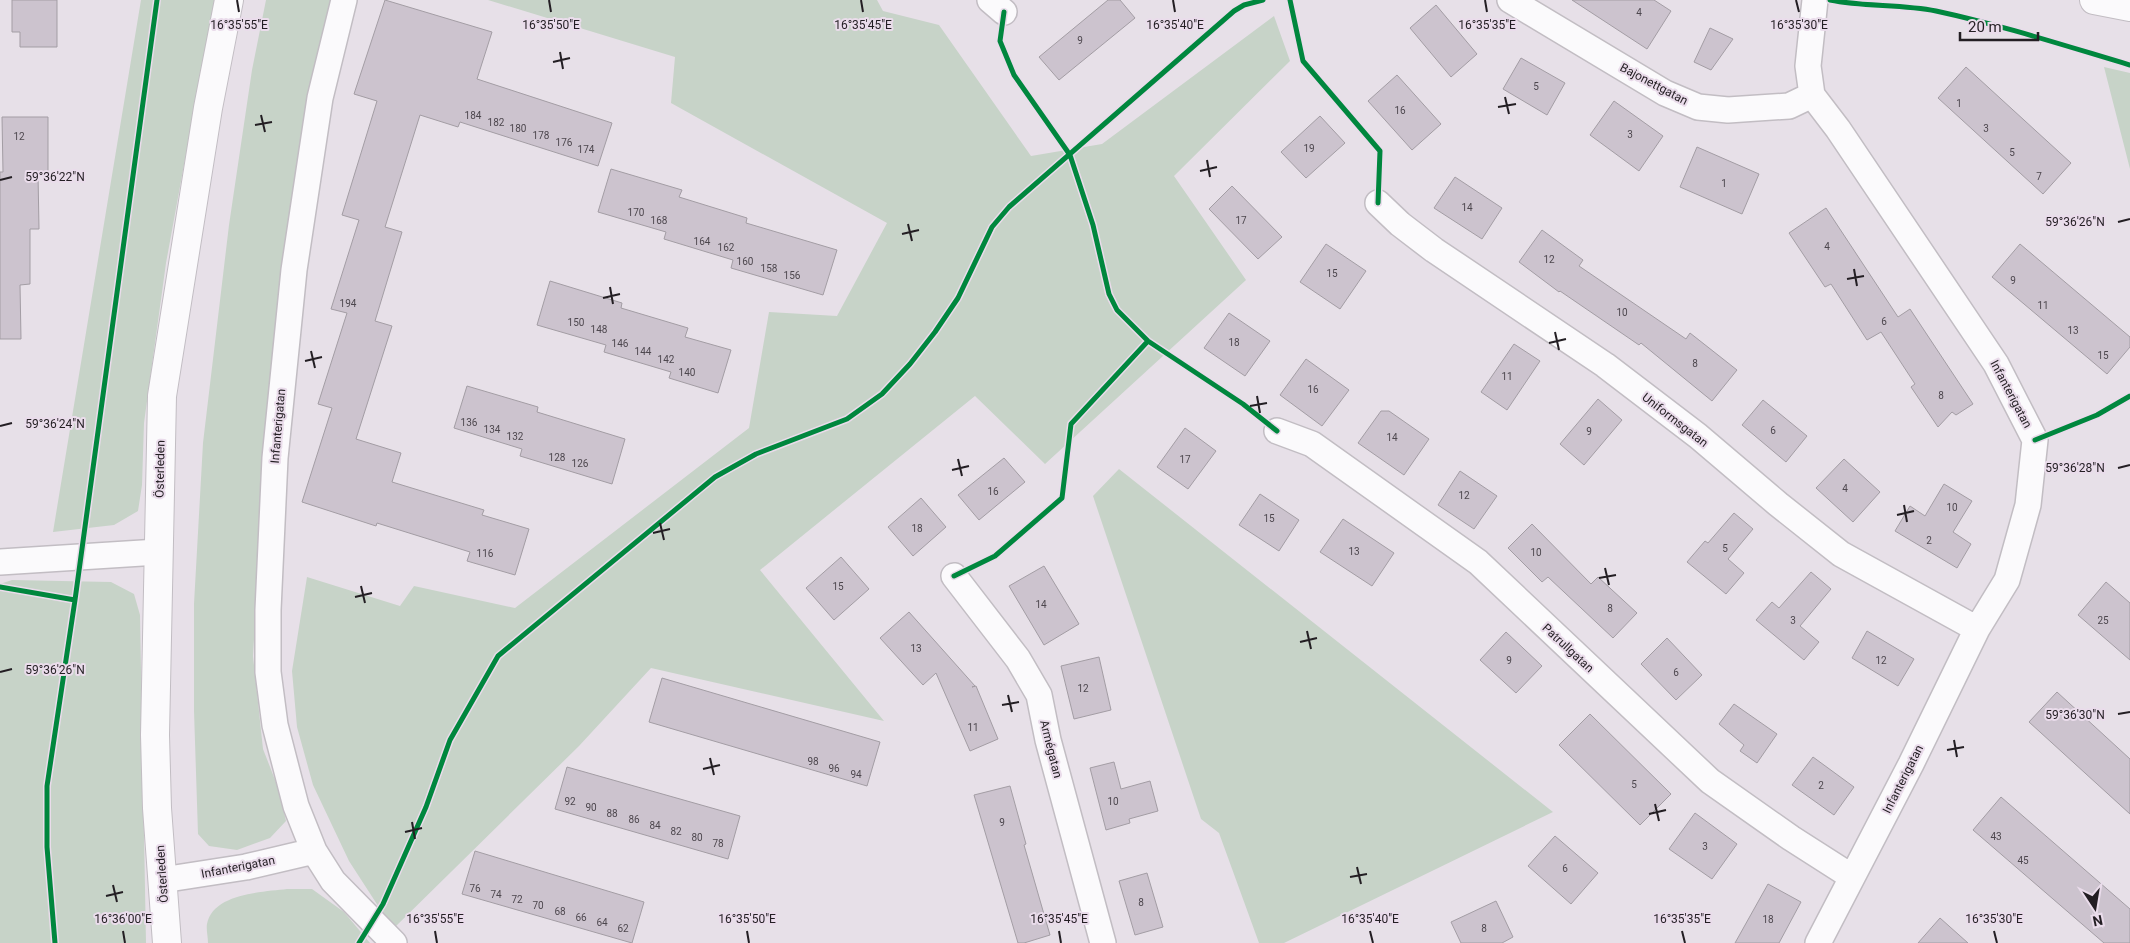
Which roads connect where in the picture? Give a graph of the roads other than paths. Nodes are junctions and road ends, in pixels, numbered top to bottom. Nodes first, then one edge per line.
1 (229, 0) edge
2 (344, 0) edge
3 (1510, 0) edge
4 (1815, 0) edge
5 (2094, 0) edge
6 (2130, 7) edge
7 (1812, 95) junction
8 (1378, 203) dead end
9 (1277, 431) dead end
10 (158, 552) junction
11 (0, 562) edge
12 (954, 576) dead end
13 (1977, 629) junction
14 (314, 851) junction
15 (1852, 876) junction
16 (162, 880) junction
17 (167, 943) edge
18 (394, 943) edge
19 (1103, 943) edge
20 (1818, 943) edge

1 - 10 main road, Österleden
2 - 14 street, Infanterigatan
3 - 7 street, Bajonettgatan
4 - 7 street, Infanterigatan
5 - 6 main road
7 - 13 street, Infanterigatan
8 - 13 street, Uniformsgatan
9 - 15 street, Patrullgatan
10 - 11 street
10 - 16 main road, Österleden
12 - 19 street, Armégatan
13 - 15 street, Infanterigatan
14 - 16 street, Infanterigatan
14 - 18 street, Infanterigatan
15 - 20 street, Infanterigatan
16 - 17 main road, Österleden

